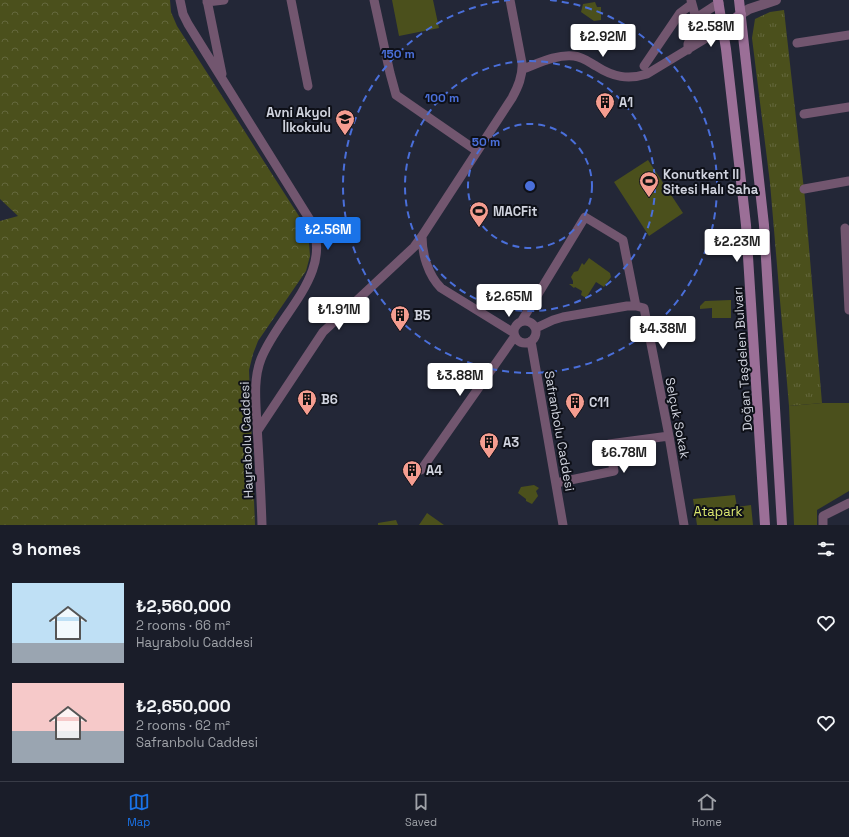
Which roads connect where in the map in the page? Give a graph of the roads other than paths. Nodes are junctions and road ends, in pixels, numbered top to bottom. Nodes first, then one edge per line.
1 (180, 0) edge
2 (224, 0) edge
3 (291, 0) edge
4 (374, 0) edge
5 (510, 0) edge
6 (739, 0) edge
7 (776, 0) edge
8 (207, 1) edge
9 (721, 1) edge
10 (692, 2) edge
11 (741, 14) junction
12 (696, 18) junction
13 (723, 28) junction
14 (849, 36) edge
15 (796, 43) dead end
16 (688, 50) junction
17 (644, 66) dead end
18 (523, 69) junction
19 (223, 81) junction
20 (308, 86) dead end
21 (849, 107) edge
22 (804, 114) dead end
23 (477, 151) junction
24 (849, 181) edge
25 (804, 189) dead end
26 (845, 228) dead end
27 (422, 236) junction
28 (636, 306) junction
29 (849, 310) edge
30 (521, 322) junction
31 (536, 328) junction
32 (515, 335) junction
33 (531, 341) junction
34 (258, 430) junction
35 (669, 436) junction
36 (421, 470) dead end
37 (556, 483) junction
38 (849, 503) edge
39 (823, 521) edge
40 (262, 525) edge
41 (563, 525) edge
42 (684, 525) edge
43 (765, 525) edge
44 (782, 525) edge

1 - 19 street, Hayrabolu Caddesi
2 - 8 street
3 - 20 street
4 - 23 street
5 - 18 street
6 - 11 main road
7 - 11 street
8 - 19 street
9 - 12 street
9 - 13 main road, Doğan Taşdelen Bulvarı
10 - 12 street
10 - 17 street
11 - 13 main road
11 - 44 main road
12 - 16 street
13 - 16 street
13 - 43 main road, Doğan Taşdelen Bulvarı
14 - 15 street
16 - 18 street
18 - 23 street
19 - 34 street, Hayrabolu Caddesi
21 - 22 street
23 - 27 street
24 - 25 street
26 - 29 street
27 - 32 street
27 - 34 street
28 - 30 street
28 - 31 street
28 - 35 street, Selçuk Sokak
30 - 31 street
30 - 32 street
31 - 33 street
32 - 33 street
32 - 36 street
33 - 37 street, Safranbolu Caddesi
34 - 40 street, Hayrabolu Caddesi
35 - 37 street
35 - 42 street, Selçuk Sokak
37 - 41 street, Safranbolu Caddesi
38 - 39 street

